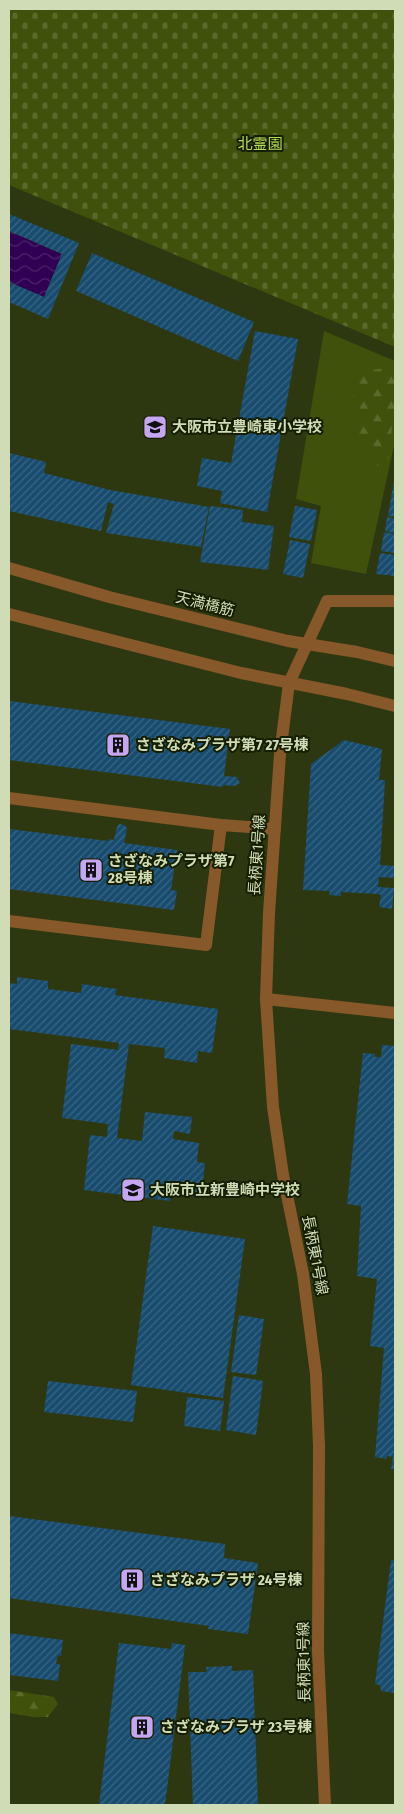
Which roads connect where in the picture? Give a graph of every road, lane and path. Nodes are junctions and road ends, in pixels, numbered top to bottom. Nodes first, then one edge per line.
1 (9, 568) edge
2 (395, 601) edge
3 (9, 614) edge
4 (307, 644) junction
5 (395, 661) edge
6 (289, 683) junction
7 (395, 706) edge
8 (9, 798) edge
9 (221, 825) junction
10 (275, 829) junction
11 (9, 921) edge
12 (266, 999) junction
13 (395, 1013) edge
14 (325, 1805) edge

1 - 4 street, 天満橋筋
2 - 4 street, 長柄東1号線
3 - 6 street
4 - 5 street, 天満橋筋
4 - 6 street, 長柄東1号線
6 - 7 street
6 - 10 street, 長柄東1号線
8 - 9 street
9 - 10 street
9 - 11 street
10 - 12 street, 長柄東1号線
12 - 13 street
12 - 14 street, 長柄東1号線

